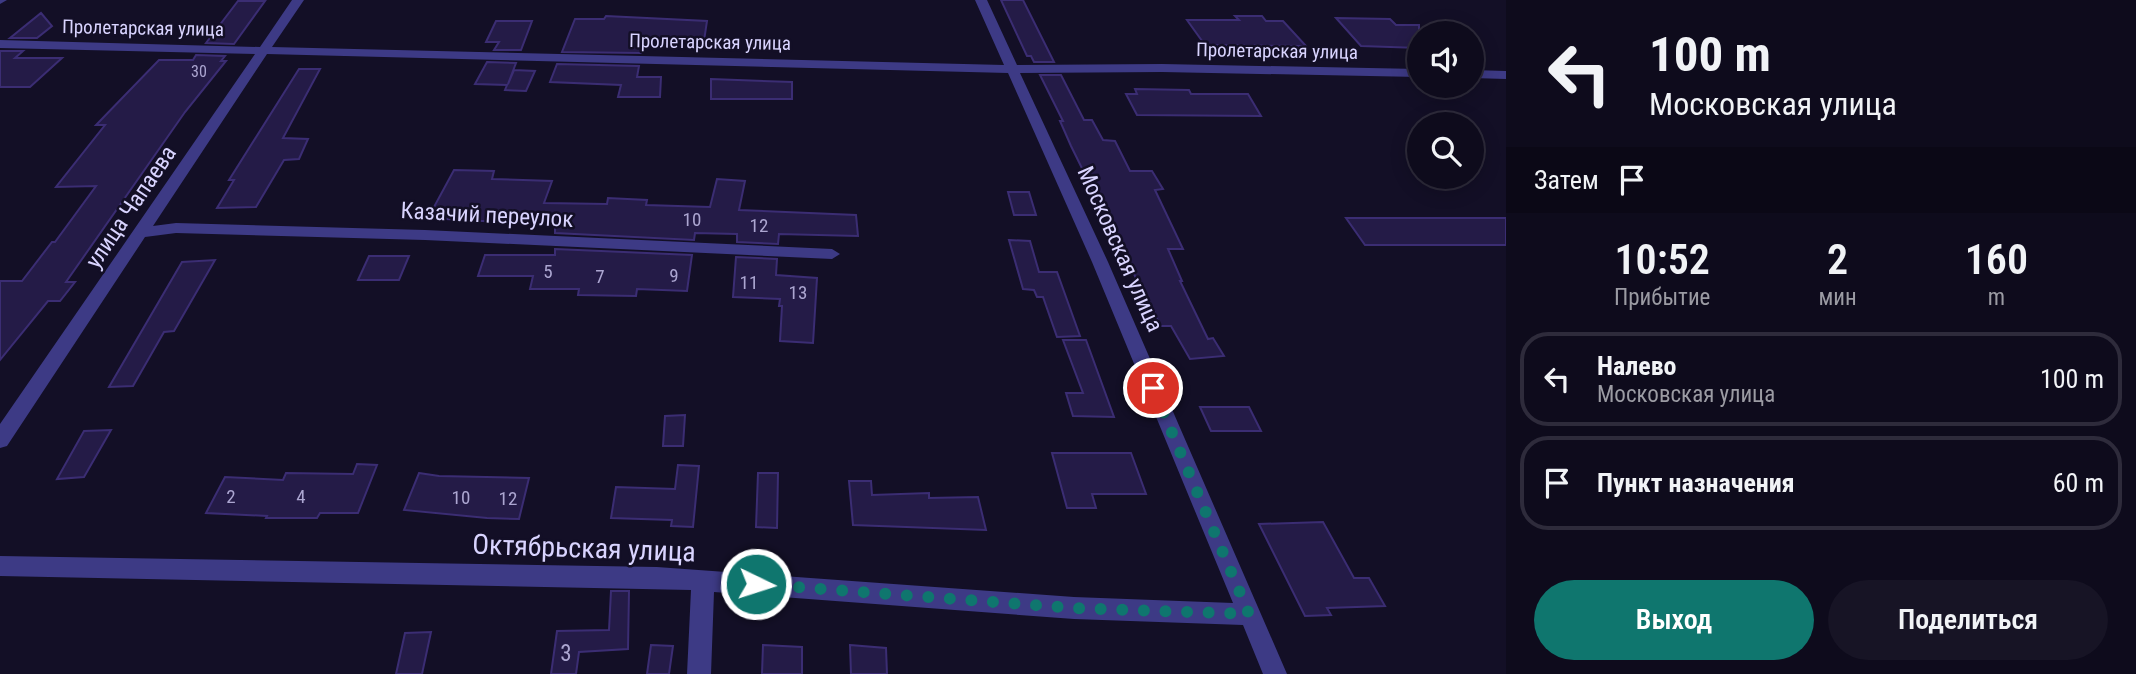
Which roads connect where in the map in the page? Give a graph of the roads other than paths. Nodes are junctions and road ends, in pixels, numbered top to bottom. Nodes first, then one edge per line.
1 (298, 0) edge
2 (981, 0) edge
3 (0, 44) edge
4 (265, 50) junction
5 (1011, 69) junction
6 (1407, 73) edge
7 (1484, 74) edge
8 (1506, 75) edge
9 (141, 233) junction
10 (831, 254) dead end
11 (0, 440) edge
12 (0, 566) edge
13 (703, 580) junction
14 (1249, 614) junction
15 (699, 674) edge
16 (1275, 674) edge

1 - 4 street, улица Чапаева
2 - 5 street, Московская улица
3 - 4 street, Пролетарская улица
4 - 5 street, Пролетарская улица
4 - 9 street, улица Чапаева
5 - 6 street, Пролетарская улица
5 - 14 street, Московская улица
7 - 8 street
9 - 10 street, Казачий переулок
9 - 11 street, улица Чапаева
12 - 13 street, Октябрьская улица
13 - 14 street, Октябрьская улица
13 - 15 street
14 - 16 street, Московская улица

